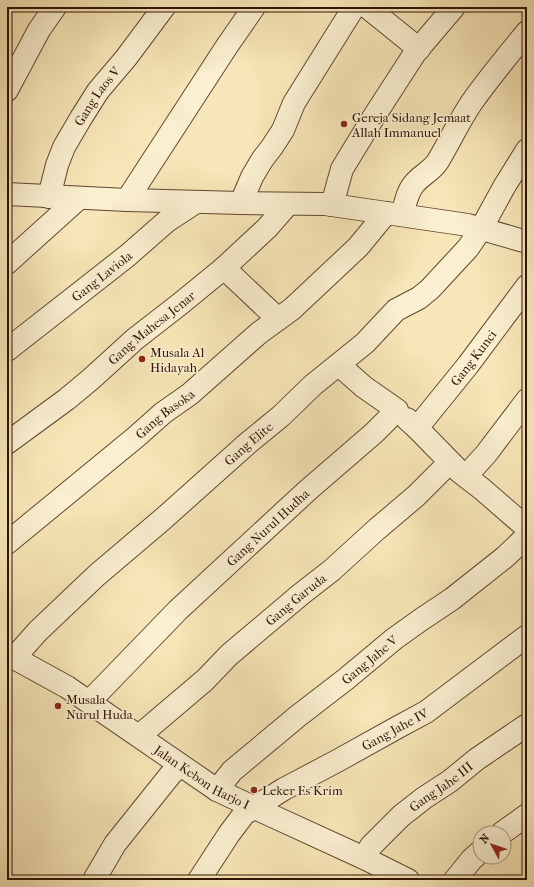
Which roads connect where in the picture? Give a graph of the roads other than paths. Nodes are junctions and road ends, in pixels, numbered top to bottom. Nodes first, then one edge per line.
1 (55, 7) edge
2 (164, 7) edge
3 (254, 7) edge
4 (354, 7) edge
5 (367, 7) edge
6 (454, 7) edge
7 (527, 32) edge
8 (419, 49) junction
9 (7, 90) edge
10 (527, 150) edge
11 (7, 194) edge
12 (49, 196) junction
13 (78, 198) junction
14 (127, 200) junction
15 (196, 202) junction
16 (241, 203) junction
17 (288, 204) junction
18 (332, 205) junction
19 (394, 214) junction
20 (481, 229) junction
21 (527, 242) edge
22 (7, 263) edge
23 (224, 268) junction
24 (527, 286) edge
25 (278, 319) junction
26 (7, 350) edge
27 (339, 365) junction
28 (527, 400) edge
29 (397, 410) junction
30 (417, 428) junction
31 (7, 443) edge
32 (458, 469) junction
33 (527, 528) edge
34 (527, 536) edge
35 (7, 543) edge
36 (527, 636) edge
37 (10, 656) edge
38 (89, 702) junction
39 (527, 725) edge
40 (139, 736) junction
41 (180, 765) junction
42 (217, 790) junction
43 (255, 808) junction
44 (527, 816) edge
45 (512, 826) edge
46 (364, 858) junction
47 (472, 859) edge
48 (94, 880) edge
49 (199, 880) edge
50 (408, 880) edge
51 (455, 880) edge

1 - 9 street
2 - 12 street, Gang Laos V
3 - 14 street
4 - 16 street
5 - 8 street
6 - 8 street
7 - 19 street
8 - 18 street
10 - 20 street, Gang Elite
11 - 12 street
12 - 13 street
13 - 14 street
13 - 22 street
14 - 15 street
15 - 16 street
15 - 26 street, Gang Laviola
16 - 17 street
17 - 18 street
17 - 23 street, Gang Mahesa Jenar
18 - 19 street
19 - 20 street
19 - 25 street, Gang Basoka
20 - 21 street
20 - 27 street, Gang Elite
23 - 25 street
23 - 31 street, Gang Mahesa Jenar
24 - 30 street, Gang Kunci
25 - 35 street, Gang Basoka
27 - 29 street
27 - 37 street, Gang Elite
28 - 32 street, Gang Garuda
29 - 30 street
29 - 38 street, Gang Nurul Hudha
30 - 32 street
32 - 33 street
32 - 40 street, Gang Garuda
34 - 42 street, Gang Jahe V
36 - 43 street, Gang Jahe IV
37 - 38 street, Jalan Kebon Harjo I
38 - 40 street, Jalan Kebon Harjo I
39 - 46 street, Gang Jahe III
40 - 41 street, Jalan Kebon Harjo I
41 - 42 street, Jalan Kebon Harjo I
41 - 48 street
42 - 43 street, Jalan Kebon Harjo I
43 - 46 street, Jalan Kebon Harjo I
43 - 49 street, Gang Jahe IV
44 - 45 street
46 - 50 street, Jalan Kebon Harjo I
47 - 51 street

